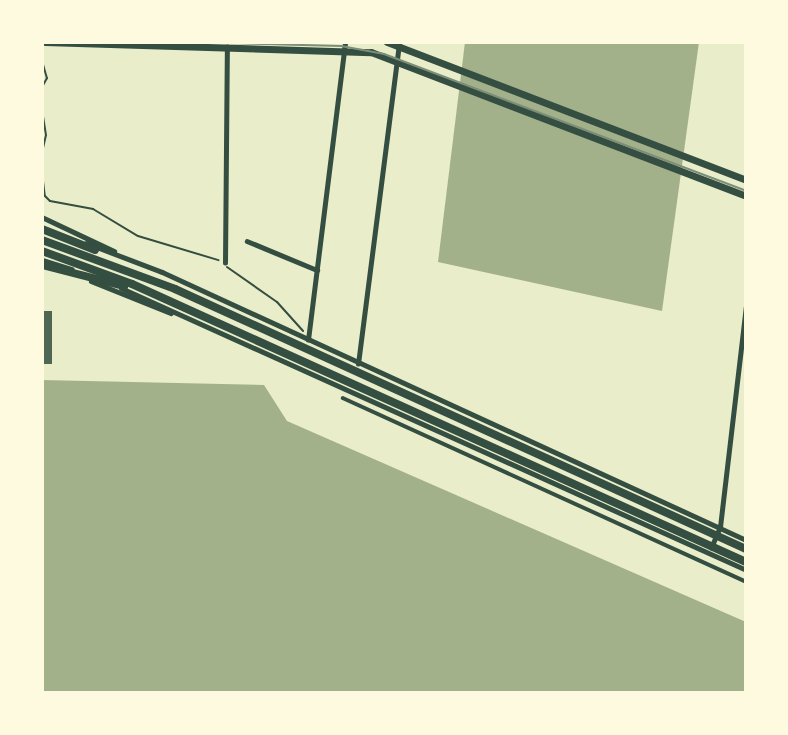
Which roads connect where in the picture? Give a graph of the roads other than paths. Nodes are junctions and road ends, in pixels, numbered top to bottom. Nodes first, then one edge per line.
1 (46, 42) edge
2 (387, 42) edge
3 (399, 44) edge
4 (344, 45) edge
5 (227, 46) junction
6 (397, 60) junction
7 (746, 180) edge
8 (746, 196) edge
9 (42, 217) edge
10 (42, 230) edge
11 (42, 240) edge
12 (247, 241) dead end
13 (42, 251) edge
14 (114, 252) junction
15 (225, 263) road end
16 (42, 264) edge
17 (317, 270) junction
18 (175, 289) junction
19 (183, 307) junction
20 (746, 307) edge
21 (308, 341) junction
22 (359, 363) junction
23 (339, 384) junction
24 (343, 398) dead end
25 (720, 527) junction
26 (746, 540) edge
27 (746, 549) edge
28 (709, 553) junction
29 (746, 562) edge
30 (746, 570) edge
31 (746, 582) edge

1 - 5 main road
2 - 3 main road
3 - 6 street
3 - 7 main road
4 - 5 main road
4 - 6 main road
4 - 17 street
5 - 15 street
6 - 8 main road
6 - 22 street
9 - 14 street
10 - 14 street
10 - 18 highway
11 - 18 highway
12 - 17 street
13 - 19 highway
14 - 21 street
16 - 19 highway
16 - 23 street
17 - 21 street
18 - 27 highway
19 - 29 highway
20 - 25 street
21 - 22 street
22 - 23 street
22 - 25 street
23 - 28 street
24 - 31 street
25 - 26 street
25 - 28 street
28 - 30 street

